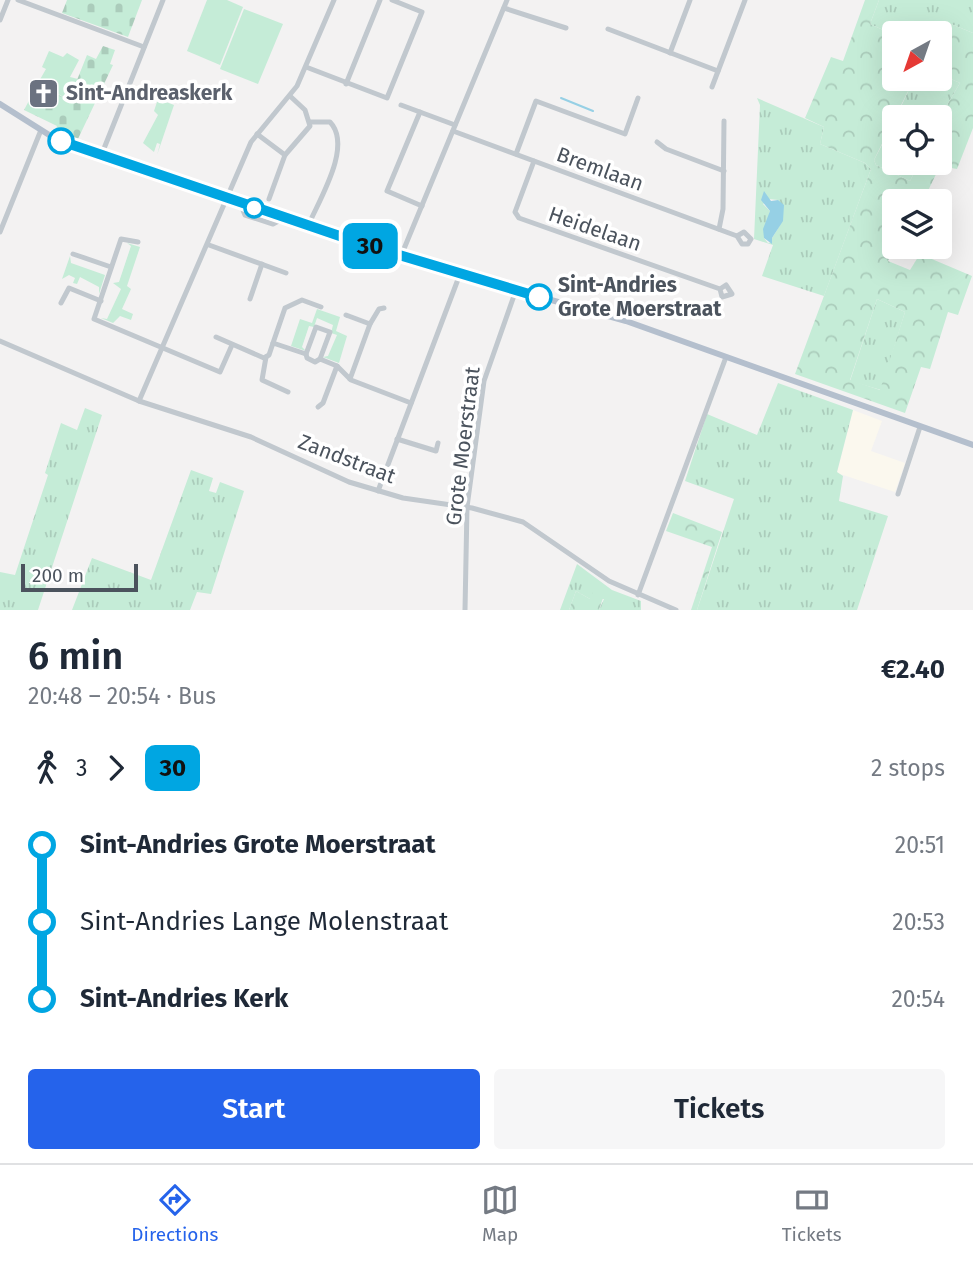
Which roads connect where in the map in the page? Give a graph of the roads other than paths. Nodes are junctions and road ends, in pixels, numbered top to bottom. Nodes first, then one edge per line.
1 (8, 0) edge
2 (18, 0) edge
3 (163, 0) edge
4 (334, 0) edge
5 (380, 0) edge
6 (391, 0) edge
7 (507, 0) edge
8 (681, 0) edge
9 (746, 0) edge
10 (689, 1) edge
11 (504, 8) junction
12 (0, 20) edge
13 (566, 29) dead end
14 (608, 29) dead end
15 (144, 47) junction
16 (670, 53) junction
17 (306, 67) junction
18 (718, 71) junction
19 (346, 83) junction
20 (712, 87) dead end
21 (290, 96) junction
22 (638, 97) dead end
23 (0, 104) edge
24 (401, 105) dead end
25 (421, 112) junction
26 (724, 121) dead end
27 (310, 122) junction
28 (454, 128) junction
29 (41, 130) junction
30 (257, 134) junction
31 (657, 142) dead end
32 (516, 154) junction
33 (285, 155) junction
34 (98, 156) junction
35 (534, 161) junction
36 (724, 171) junction
37 (229, 199) junction
38 (269, 199) dead end
39 (422, 206) junction
40 (308, 226) junction
41 (719, 229) junction
42 (0, 232) edge
43 (737, 236) dead end
44 (138, 242) dead end
45 (209, 245) junction
46 (73, 254) dead end
47 (401, 256) junction
48 (262, 264) junction
49 (111, 267) junction
50 (286, 273) dead end
51 (460, 274) junction
52 (720, 289) dead end
53 (516, 290) junction
54 (250, 299) dead end
55 (101, 301) junction
56 (61, 303) dead end
57 (321, 307) dead end
58 (384, 308) dead end
59 (346, 315) dead end
60 (370, 324) junction
61 (216, 337) dead end
62 (0, 341) edge
63 (273, 343) junction
64 (232, 345) junction
65 (163, 347) junction
66 (306, 354) junction
67 (266, 357) junction
68 (726, 357) junction
69 (320, 359) junction
70 (337, 366) junction
71 (220, 372) junction
72 (217, 379) dead end
73 (350, 379) junction
74 (288, 392) dead end
75 (139, 401) junction
76 (411, 403) junction
77 (318, 407) dead end
78 (920, 427) junction
79 (397, 439) junction
80 (438, 443) dead end
81 (973, 445) edge
82 (378, 491) junction
83 (898, 494) dead end
84 (467, 507) junction
85 (638, 595) junction
86 (465, 610) edge
87 (676, 610) edge

1 - 12 street
2 - 15 street
3 - 15 street
4 - 17 street
5 - 19 street
6 - 19 street
7 - 11 street
8 - 10 street
9 - 18 street
10 - 16 street
11 - 13 street
11 - 28 street
14 - 16 street
15 - 34 street
16 - 18 street
17 - 19 street
17 - 21 street
18 - 20 street
21 - 27 street
21 - 30 street
22 - 32 street
23 - 29 main road
24 - 25 street, Bremlaan
25 - 28 street, Bremlaan
25 - 39 street
26 - 36 street
27 - 33 street
27 - 40 street
28 - 32 street, Bremlaan
28 - 39 street
29 - 34 main road
29 - 42 street
30 - 33 street
30 - 37 street
31 - 36 street
32 - 35 street, Bremlaan
33 - 38 street
34 - 37 main road
35 - 41 street, Bremlaan
35 - 52 street, Heidelaan
36 - 41 street
37 - 40 main road
37 - 45 street
39 - 47 street
40 - 47 main road
41 - 43 street, Bremlaan
44 - 49 street
45 - 48 street
45 - 65 street
46 - 49 street
47 - 51 main road
48 - 50 street
48 - 54 street
49 - 55 street
51 - 53 main road
51 - 76 street
53 - 68 main road
53 - 84 street, Grote Moerstraat
55 - 56 street
55 - 65 street
57 - 63 street
58 - 60 street
59 - 60 street
60 - 73 street
61 - 64 street
62 - 75 street, Zandstraat
63 - 66 street
63 - 67 street
64 - 67 street
64 - 71 street
65 - 71 street
65 - 75 street
66 - 69 street
66 - 69 street
67 - 74 street
68 - 78 main road
68 - 85 street
69 - 70 street
70 - 73 street
70 - 77 street
71 - 72 street
73 - 76 street
75 - 82 street, Zandstraat
76 - 79 street
78 - 81 main road
78 - 83 street
79 - 80 street
79 - 82 street
82 - 84 street, Zandstraat
84 - 85 street, Zandstraat
84 - 86 street, Grote Moerstraat
85 - 87 street, Zandstraat

